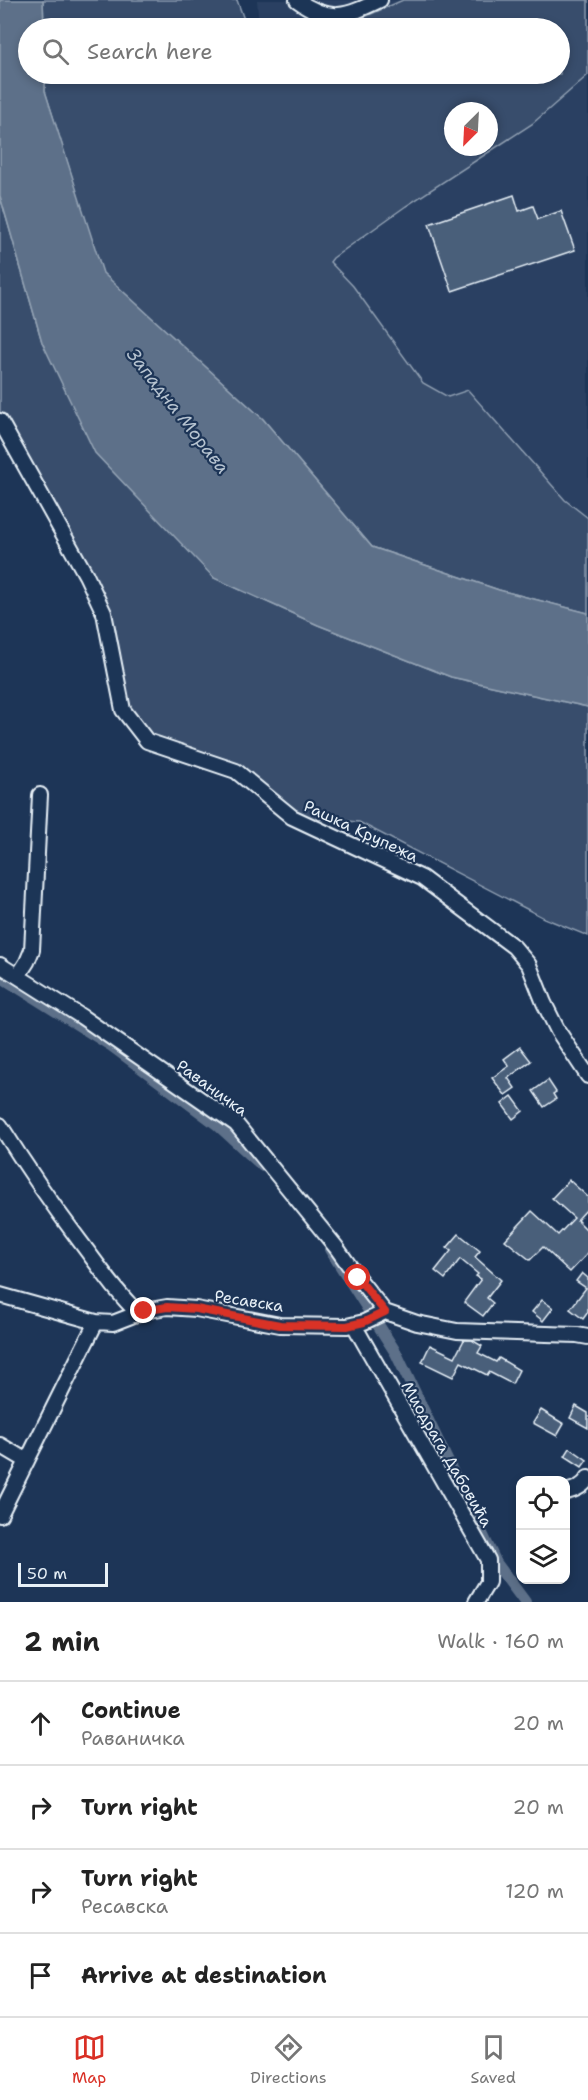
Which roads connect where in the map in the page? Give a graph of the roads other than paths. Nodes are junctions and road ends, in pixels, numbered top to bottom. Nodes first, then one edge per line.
1 (297, 0) edge
2 (380, 0) edge
3 (0, 421) edge
4 (40, 795) dead end
5 (0, 965) edge
6 (18, 976) junction
7 (588, 1076) edge
8 (0, 1125) edge
9 (0, 1295) edge
10 (138, 1313) junction
11 (381, 1313) junction
12 (96, 1322) junction
13 (359, 1323) junction
14 (588, 1337) edge
15 (0, 1445) edge
16 (27, 1461) junction
17 (588, 1478) edge
18 (570, 1491) edge
19 (0, 1515) edge
20 (476, 1602) edge

1 - 2 street
3 - 7 street, Рашка Крупежа
4 - 6 street
5 - 6 street, Раваничка
6 - 11 street, Раваничка
8 - 10 street
9 - 12 street, Ресавска
10 - 12 street, Ресавска
10 - 13 street, Ресавска
11 - 13 street
11 - 14 street
12 - 16 street
13 - 20 street, Миодрага Дабовића
15 - 16 street
16 - 19 street
17 - 18 street

